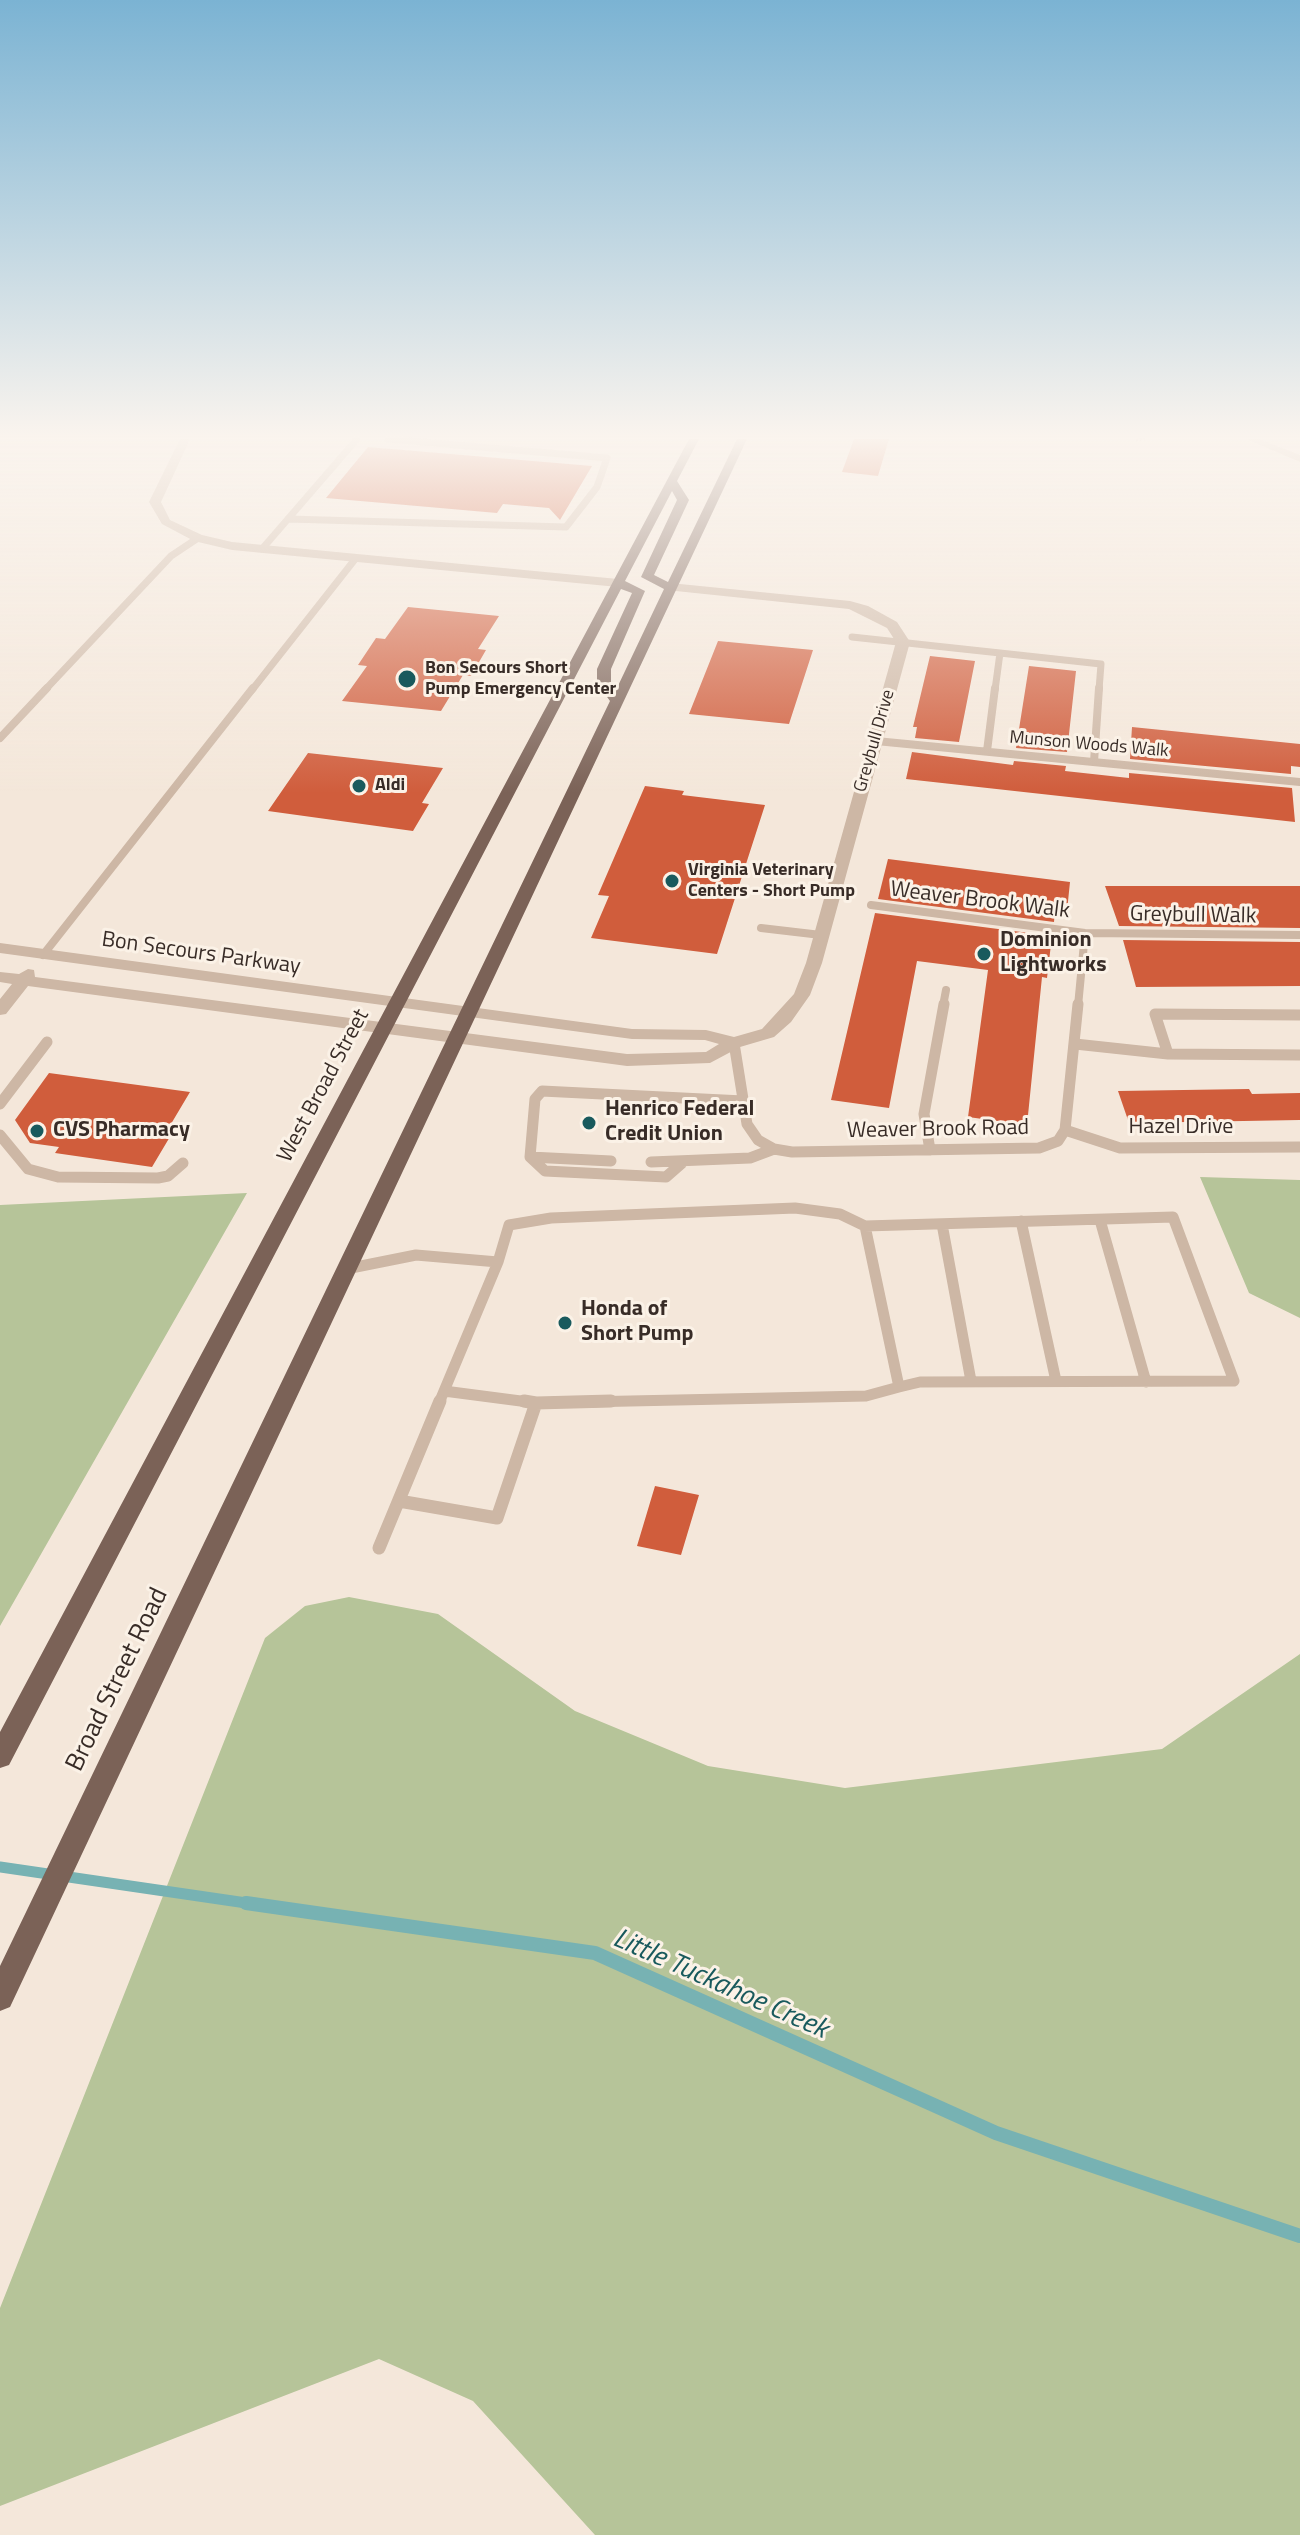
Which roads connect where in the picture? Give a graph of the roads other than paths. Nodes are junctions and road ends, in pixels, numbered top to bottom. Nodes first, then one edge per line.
1 (170, 557) edge
2 (349, 557) edge
3 (632, 557) edge
4 (656, 557) edge
5 (684, 557) edge
6 (356, 558) junction
7 (618, 583) junction
8 (670, 587) junction
9 (852, 637) dead end
10 (903, 642) junction
11 (1000, 653) junction
12 (617, 701) junction
13 (0, 738) edge
14 (876, 741) junction
15 (987, 751) junction
16 (1094, 762) junction
17 (1300, 782) edge
18 (871, 905) dead end
19 (761, 928) dead end
20 (1085, 933) junction
21 (821, 935) junction
22 (1300, 935) edge
23 (0, 948) edge
24 (43, 955) junction
25 (0, 977) edge
26 (23, 981) junction
27 (946, 990) dead end
28 (397, 1002) junction
29 (0, 1010) edge
30 (467, 1012) junction
31 (1300, 1015) edge
32 (383, 1029) junction
33 (455, 1039) junction
34 (47, 1042) dead end
35 (734, 1043) junction
36 (1075, 1044) junction
37 (1168, 1054) junction
38 (1300, 1055) edge
39 (743, 1101) junction
40 (0, 1104) edge
41 (1065, 1130) junction
42 (0, 1135) edge
43 (1300, 1147) edge
44 (774, 1149) junction
45 (930, 1150) junction
46 (530, 1157) junction
47 (611, 1161) dead end
48 (651, 1162) dead end
49 (183, 1163) dead end
50 (682, 1163) junction
51 (1100, 1220) junction
52 (1021, 1221) junction
53 (942, 1224) junction
54 (865, 1226) junction
55 (498, 1262) junction
56 (346, 1269) junction
57 (971, 1381) junction
58 (1056, 1381) junction
59 (1146, 1382) junction
60 (899, 1387) junction
61 (444, 1391) junction
62 (536, 1403) junction
63 (399, 1501) junction
64 (379, 1548) dead end
65 (0, 1757) edge
66 (0, 1997) edge

1 - 13 lane
2 - 6 street
3 - 7 main road, West Broad Street
4 - 8 main road
5 - 8 main road
6 - 7 street
6 - 24 lane
7 - 12 main road
7 - 28 main road, West Broad Street
8 - 10 street
8 - 12 main road
9 - 10 lane
10 - 11 lane
10 - 14 street, Greybull Drive
11 - 15 lane
11 - 16 lane
12 - 30 main road
14 - 15 lane, Munson Woods Walk
14 - 21 street, Greybull Drive
15 - 16 lane, Munson Woods Walk
16 - 17 lane, Munson Woods Walk
18 - 20 lane, Weaver Brook Walk
19 - 21 lane
20 - 22 lane, Greybull Walk
20 - 36 lane
21 - 35 street, Greybull Drive
23 - 24 street, Bon Secours Parkway
24 - 26 street
24 - 28 street, Bon Secours Parkway
25 - 26 street
26 - 29 street
26 - 32 street
27 - 45 lane
28 - 30 street, Bon Secours Parkway
28 - 32 main road, West Broad Street
30 - 33 main road
30 - 35 street
31 - 37 lane
32 - 33 street, Greybull Drive
32 - 65 main road, West Broad Street
33 - 35 street, Greybull Drive
33 - 56 main road
34 - 40 lane
35 - 39 lane
36 - 37 lane
36 - 41 lane
37 - 38 lane
39 - 44 lane
39 - 46 lane
41 - 43 lane, Hazel Drive
41 - 45 lane, Weaver Brook Road
42 - 49 lane
44 - 45 lane, Weaver Brook Road
44 - 50 lane, Weaver Brook Road
46 - 47 lane
46 - 50 lane
48 - 50 lane
51 - 52 lane
51 - 59 lane
51 - 59 lane
52 - 53 lane
52 - 58 lane
53 - 54 lane
53 - 57 lane
54 - 55 lane
54 - 60 lane
55 - 56 lane
55 - 61 lane
56 - 66 main road, Broad Street Road
57 - 58 lane
57 - 60 lane
58 - 59 lane
60 - 62 lane
61 - 62 lane
61 - 63 lane
62 - 63 lane
63 - 64 lane

